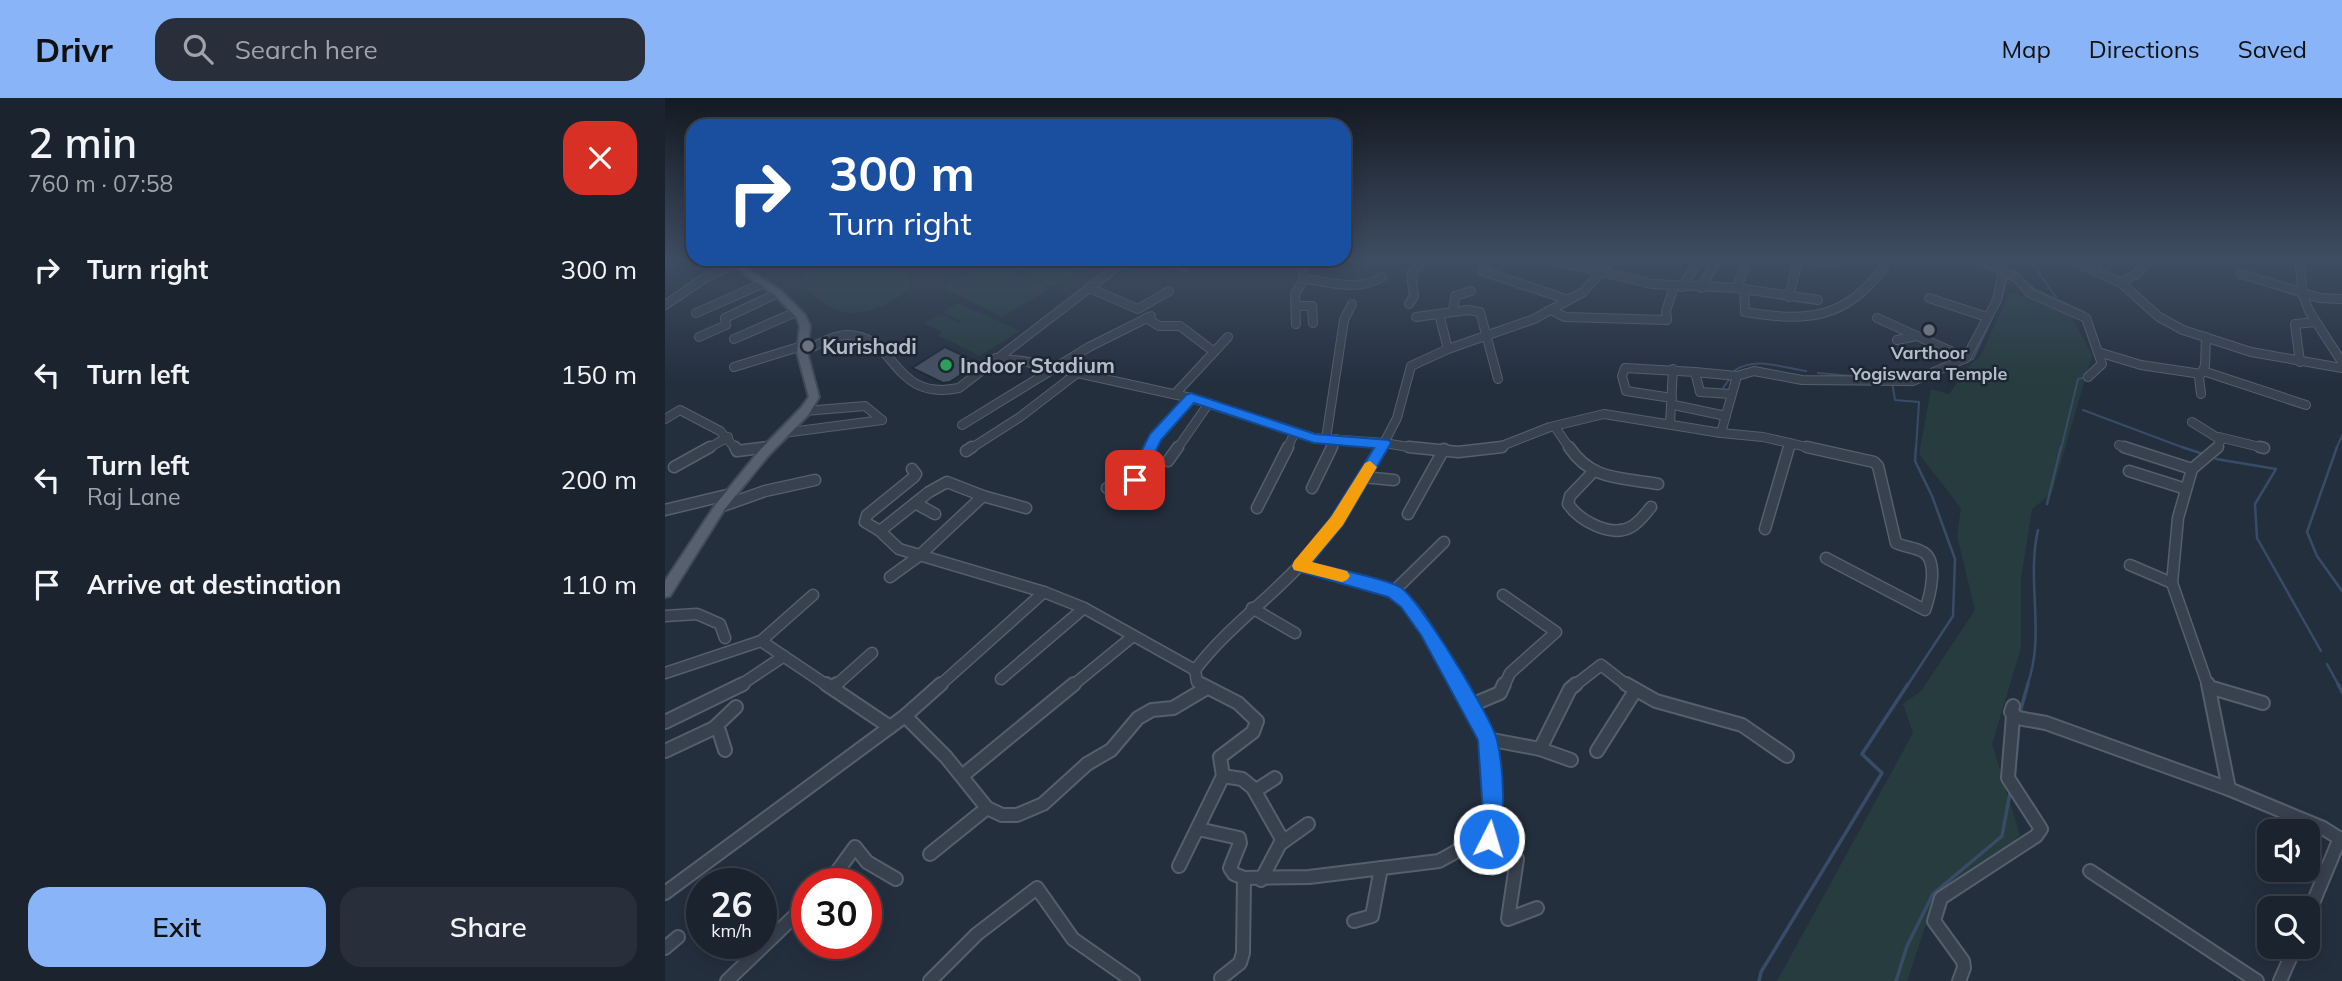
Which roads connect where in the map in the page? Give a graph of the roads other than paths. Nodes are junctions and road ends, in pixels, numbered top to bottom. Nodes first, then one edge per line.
1 (727, 299) edge
2 (765, 299) edge
3 (784, 299) edge
4 (1074, 299) edge
5 (1115, 299) edge
6 (1155, 299) edge
7 (1295, 299) edge
8 (1412, 299) edge
9 (1453, 299) edge
10 (1672, 299) edge
11 (1743, 299) edge
12 (1810, 299) edge
13 (1858, 299) edge
14 (1934, 299) edge
15 (1997, 299) edge
16 (2045, 299) edge
17 (2141, 299) edge
18 (2306, 299) edge
19 (1569, 300) edge
20 (1818, 300) dead end
21 (1352, 304) dead end
22 (1409, 304) dead end
23 (1296, 306) junction
24 (1551, 310) junction
25 (1445, 311) junction
26 (796, 312) junction
27 (696, 313) dead end
28 (1416, 317) dead end
29 (1987, 317) junction
30 (1877, 318) dead end
31 (2315, 322) junction
32 (1313, 323) dead end
33 (1296, 324) dead end
34 (1916, 336) junction
35 (699, 337) dead end
36 (1228, 337) dead end
37 (1485, 337) junction
38 (2206, 338) junction
39 (734, 339) dead end
40 (1897, 340) dead end
41 (802, 349) junction
42 (1448, 349) junction
43 (1213, 351) junction
44 (2098, 352) junction
45 (996, 358) junction
46 (1966, 358) junction
47 (2300, 362) junction
48 (2342, 365) edge
49 (734, 367) dead end
50 (1055, 369) junction
51 (1673, 369) junction
52 (1695, 372) junction
53 (2202, 372) junction
54 (1076, 374) junction
55 (1737, 376) junction
56 (2088, 377) dead end
57 (1498, 379) dead end
58 (1175, 394) junction
59 (1731, 394) junction
60 (2201, 394) dead end
61 (1191, 398) junction
62 (1673, 401) junction
63 (1209, 403) junction
64 (2306, 405) dead end
65 (806, 411) junction
66 (1229, 411) junction
67 (1726, 416) junction
68 (665, 419) edge
69 (1221, 419) dead end
70 (1252, 420) junction
71 (2192, 422) dead end
72 (1670, 423) junction
73 (962, 425) dead end
74 (1555, 427) junction
75 (1244, 430) dead end
76 (783, 433) junction
77 (1294, 433) junction
78 (1721, 433) junction
79 (728, 437) junction
80 (2219, 437) junction
81 (1331, 439) junction
82 (1384, 443) junction
83 (1790, 443) junction
84 (2119, 445) dead end
85 (769, 447) junction
86 (2264, 448) dead end
87 (1444, 449) junction
88 (965, 451) dead end
89 (1168, 461) dead end
90 (674, 467) dead end
91 (912, 469) dead end
92 (2192, 469) junction
93 (2129, 471) dead end
94 (1593, 472) junction
95 (1363, 477) junction
96 (815, 480) dead end
97 (1394, 480) dead end
98 (1658, 484) dead end
99 (1107, 488) dead end
100 (1312, 488) dead end
101 (2186, 489) junction
102 (731, 494) junction
103 (983, 496) junction
104 (915, 503) junction
105 (720, 507) junction
106 (1027, 508) dead end
107 (1257, 508) dead end
108 (1651, 508) dead end
109 (665, 510) edge
110 (935, 514) dead end
111 (1408, 514) dead end
112 (1765, 529) dead end
113 (880, 531) junction
114 (1444, 541) dead end
115 (919, 556) junction
116 (1826, 558) dead end
117 (2130, 565) dead end
118 (1300, 566) junction
119 (890, 576) dead end
120 (2172, 583) junction
121 (665, 592) edge
122 (1044, 592) junction
123 (1393, 592) junction
124 (813, 595) dead end
125 (1503, 595) dead end
126 (1084, 608) junction
127 (1252, 608) junction
128 (665, 616) edge
129 (1296, 633) dead end
130 (1132, 637) junction
131 (725, 638) dead end
132 (761, 641) junction
133 (872, 653) dead end
134 (784, 656) junction
135 (1195, 670) junction
136 (665, 673) edge
137 (1001, 679) dead end
138 (834, 687) junction
139 (2209, 687) junction
140 (1205, 689) junction
141 (1635, 691) junction
142 (2263, 703) dead end
143 (1469, 706) junction
144 (736, 708) dead end
145 (905, 716) junction
146 (665, 722) edge
147 (890, 727) junction
148 (713, 728) junction
149 (1487, 739) junction
150 (1540, 749) junction
151 (725, 750) dead end
152 (665, 751) edge
153 (1597, 751) dead end
154 (1787, 756) dead end
155 (1571, 761) dead end
156 (962, 776) junction
157 (1223, 776) junction
158 (1275, 778) dead end
159 (2229, 789) junction
160 (1255, 791) junction
161 (987, 808) junction
162 (1308, 824) dead end
163 (1198, 829) junction
164 (1489, 839) junction
165 (2341, 839) edge
166 (1283, 841) junction
167 (930, 853) dead end
168 (1179, 866) dead end
169 (840, 868) edge
170 (877, 868) edge
171 (1381, 868) junction
172 (882, 871) edge
173 (2090, 871) dead end
174 (1244, 878) junction
175 (897, 880) dead end
176 (1261, 880) junction
177 (665, 893) edge
178 (2316, 896) edge
179 (1537, 908) dead end
180 (791, 919) edge
181 (1354, 921) dead end
182 (678, 937) dead end
183 (665, 948) edge
184 (2290, 959) edge
185 (1221, 978) dead end
186 (727, 981) edge
187 (930, 981) edge
188 (1133, 981) edge
189 (1959, 981) edge
190 (2257, 981) edge
191 (2280, 981) edge

1 - 27 street
2 - 35 street
3 - 26 main road
4 - 45 street
5 - 6 street
7 - 23 street
8 - 22 street
9 - 25 street
10 - 24 street
11 - 13 street
12 - 20 street
14 - 29 street
15 - 29 street
16 - 44 street
17 - 38 street
18 - 31 street
19 - 24 street
21 - 81 street
23 - 32 street
23 - 33 street
24 - 37 street
25 - 28 street
25 - 37 street
25 - 42 street
26 - 39 street
26 - 41 main road
29 - 46 street
30 - 34 street
31 - 47 street
31 - 48 street
34 - 40 street
34 - 46 street
36 - 43 street
37 - 42 street
37 - 57 street
38 - 47 street
38 - 53 street
41 - 45 street
41 - 49 street
41 - 65 main road
42 - 82 street
43 - 50 street
43 - 58 street
44 - 53 street
44 - 56 street
45 - 50 street
46 - 55 street
47 - 48 street
50 - 54 street
50 - 73 street
51 - 52 street
51 - 62 street
51 - 62 street
52 - 55 street
52 - 59 street
53 - 60 street
53 - 64 street
54 - 58 street
54 - 88 street
55 - 59 street
58 - 61 street
59 - 67 street
61 - 63 street
61 - 99 street
62 - 67 street
62 - 72 street
63 - 66 street
63 - 89 street
65 - 76 main road
65 - 76 street
66 - 69 street
66 - 70 street
67 - 78 street
68 - 79 street
70 - 75 street
70 - 77 street
71 - 80 street
72 - 74 street
72 - 78 street
74 - 87 street
74 - 94 street
76 - 85 main road
77 - 81 street
77 - 107 street
78 - 83 street
79 - 85 street
79 - 90 street
80 - 86 street
80 - 92 street
81 - 82 street
81 - 100 street
82 - 87 street
82 - 95 street
83 - 112 street
83 - 116 street
84 - 92 street
85 - 102 main road
87 - 111 street
91 - 113 street
92 - 101 street
93 - 101 street
94 - 98 street
94 - 108 street
95 - 97 street
95 - 118 street
96 - 105 street
101 - 120 street
102 - 105 main road
102 - 109 street
103 - 104 street
103 - 106 street
103 - 115 street
104 - 110 street
104 - 113 street
105 - 121 main road
113 - 115 street
114 - 123 street
115 - 119 street
115 - 122 street
117 - 120 street
118 - 123 street
118 - 127 street
120 - 139 street
122 - 126 street
122 - 145 street
123 - 143 street
124 - 132 street
125 - 143 street
126 - 130 street
126 - 137 street
127 - 129 street
127 - 135 street
128 - 131 street
130 - 135 street
130 - 156 street
132 - 134 street
132 - 136 street
133 - 138 street
134 - 138 street
134 - 146 street
135 - 140 street
138 - 147 street
139 - 142 street
139 - 159 street
140 - 157 street
140 - 161 street
141 - 150 street
141 - 153 street
141 - 154 street
143 - 149 street
144 - 148 street
145 - 147 street
145 - 156 street
147 - 177 street
148 - 151 street
148 - 152 street
149 - 150 street
149 - 164 street
150 - 155 street
156 - 161 street
157 - 160 street
157 - 163 street
158 - 160 street
159 - 165 street
159 - 189 street
160 - 166 street
161 - 167 street
162 - 166 street
163 - 168 street
163 - 174 street
164 - 171 street
164 - 179 street
165 - 178 street
166 - 176 street
169 - 170 street
171 - 176 street
171 - 181 street
172 - 175 street
173 - 190 street
174 - 176 street
174 - 185 street
180 - 186 street
182 - 183 street
184 - 191 street
187 - 188 street

